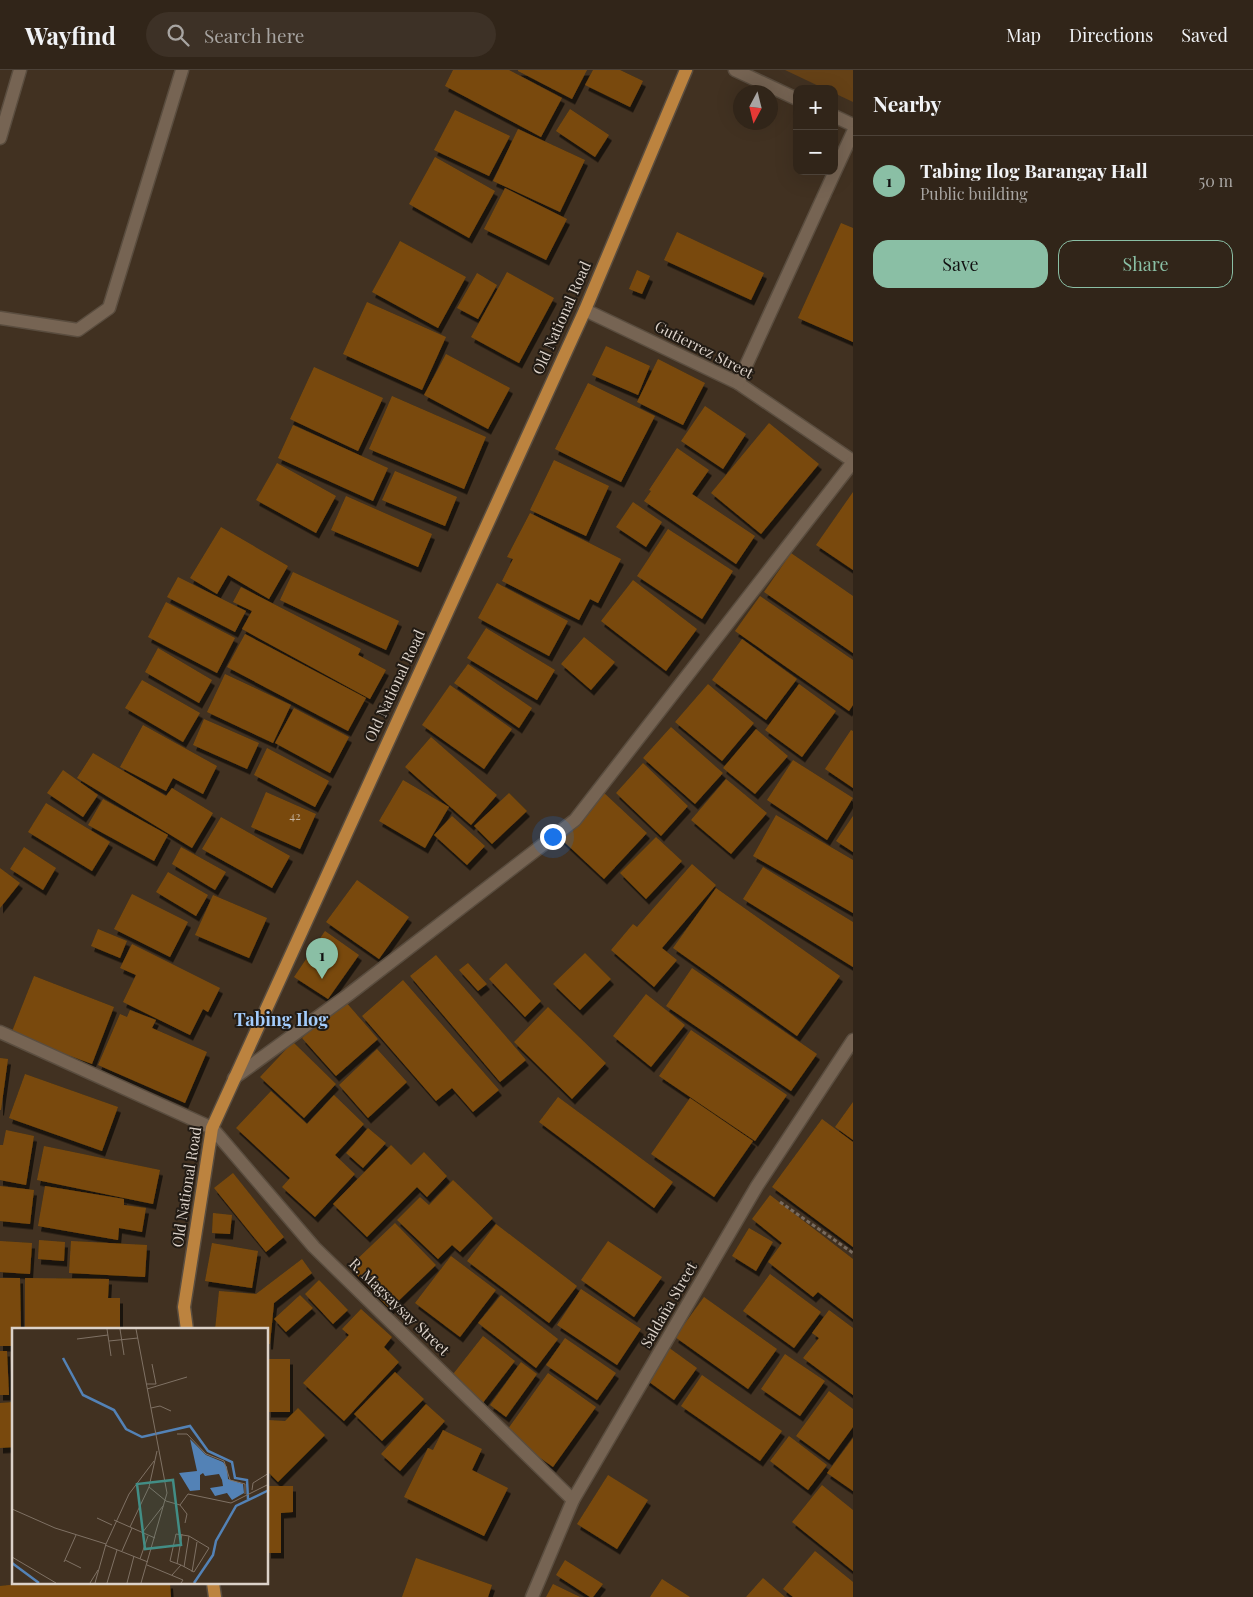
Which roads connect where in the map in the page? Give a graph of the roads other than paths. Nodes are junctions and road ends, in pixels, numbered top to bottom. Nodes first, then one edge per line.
1 (20, 70) edge
2 (182, 70) edge
3 (686, 70) edge
4 (735, 70) edge
5 (793, 97) edge
6 (838, 118) edge
7 (853, 125) edge
8 (853, 132) edge
9 (0, 138) edge
10 (585, 310) junction
11 (0, 318) edge
12 (738, 383) junction
13 (853, 462) edge
14 (0, 1032) edge
15 (853, 1040) edge
16 (234, 1078) junction
17 (212, 1128) junction
18 (187, 1328) edge
19 (573, 1500) junction
20 (213, 1584) edge
21 (214, 1597) edge
22 (532, 1597) edge

1 - 9 street
2 - 11 street
3 - 10 main road, Old National Road
4 - 5 street
6 - 7 street
8 - 12 street
10 - 12 street, Gutierrez Street
10 - 16 main road, Old National Road
12 - 13 street, Gutierrez Street
13 - 16 street
14 - 17 street
15 - 19 street, Saldaña Street
16 - 17 main road, Old National Road
17 - 18 main road, Old National Road
17 - 19 street, R. Magsaysay Street
19 - 22 street, Saldaña Street
20 - 21 main road

